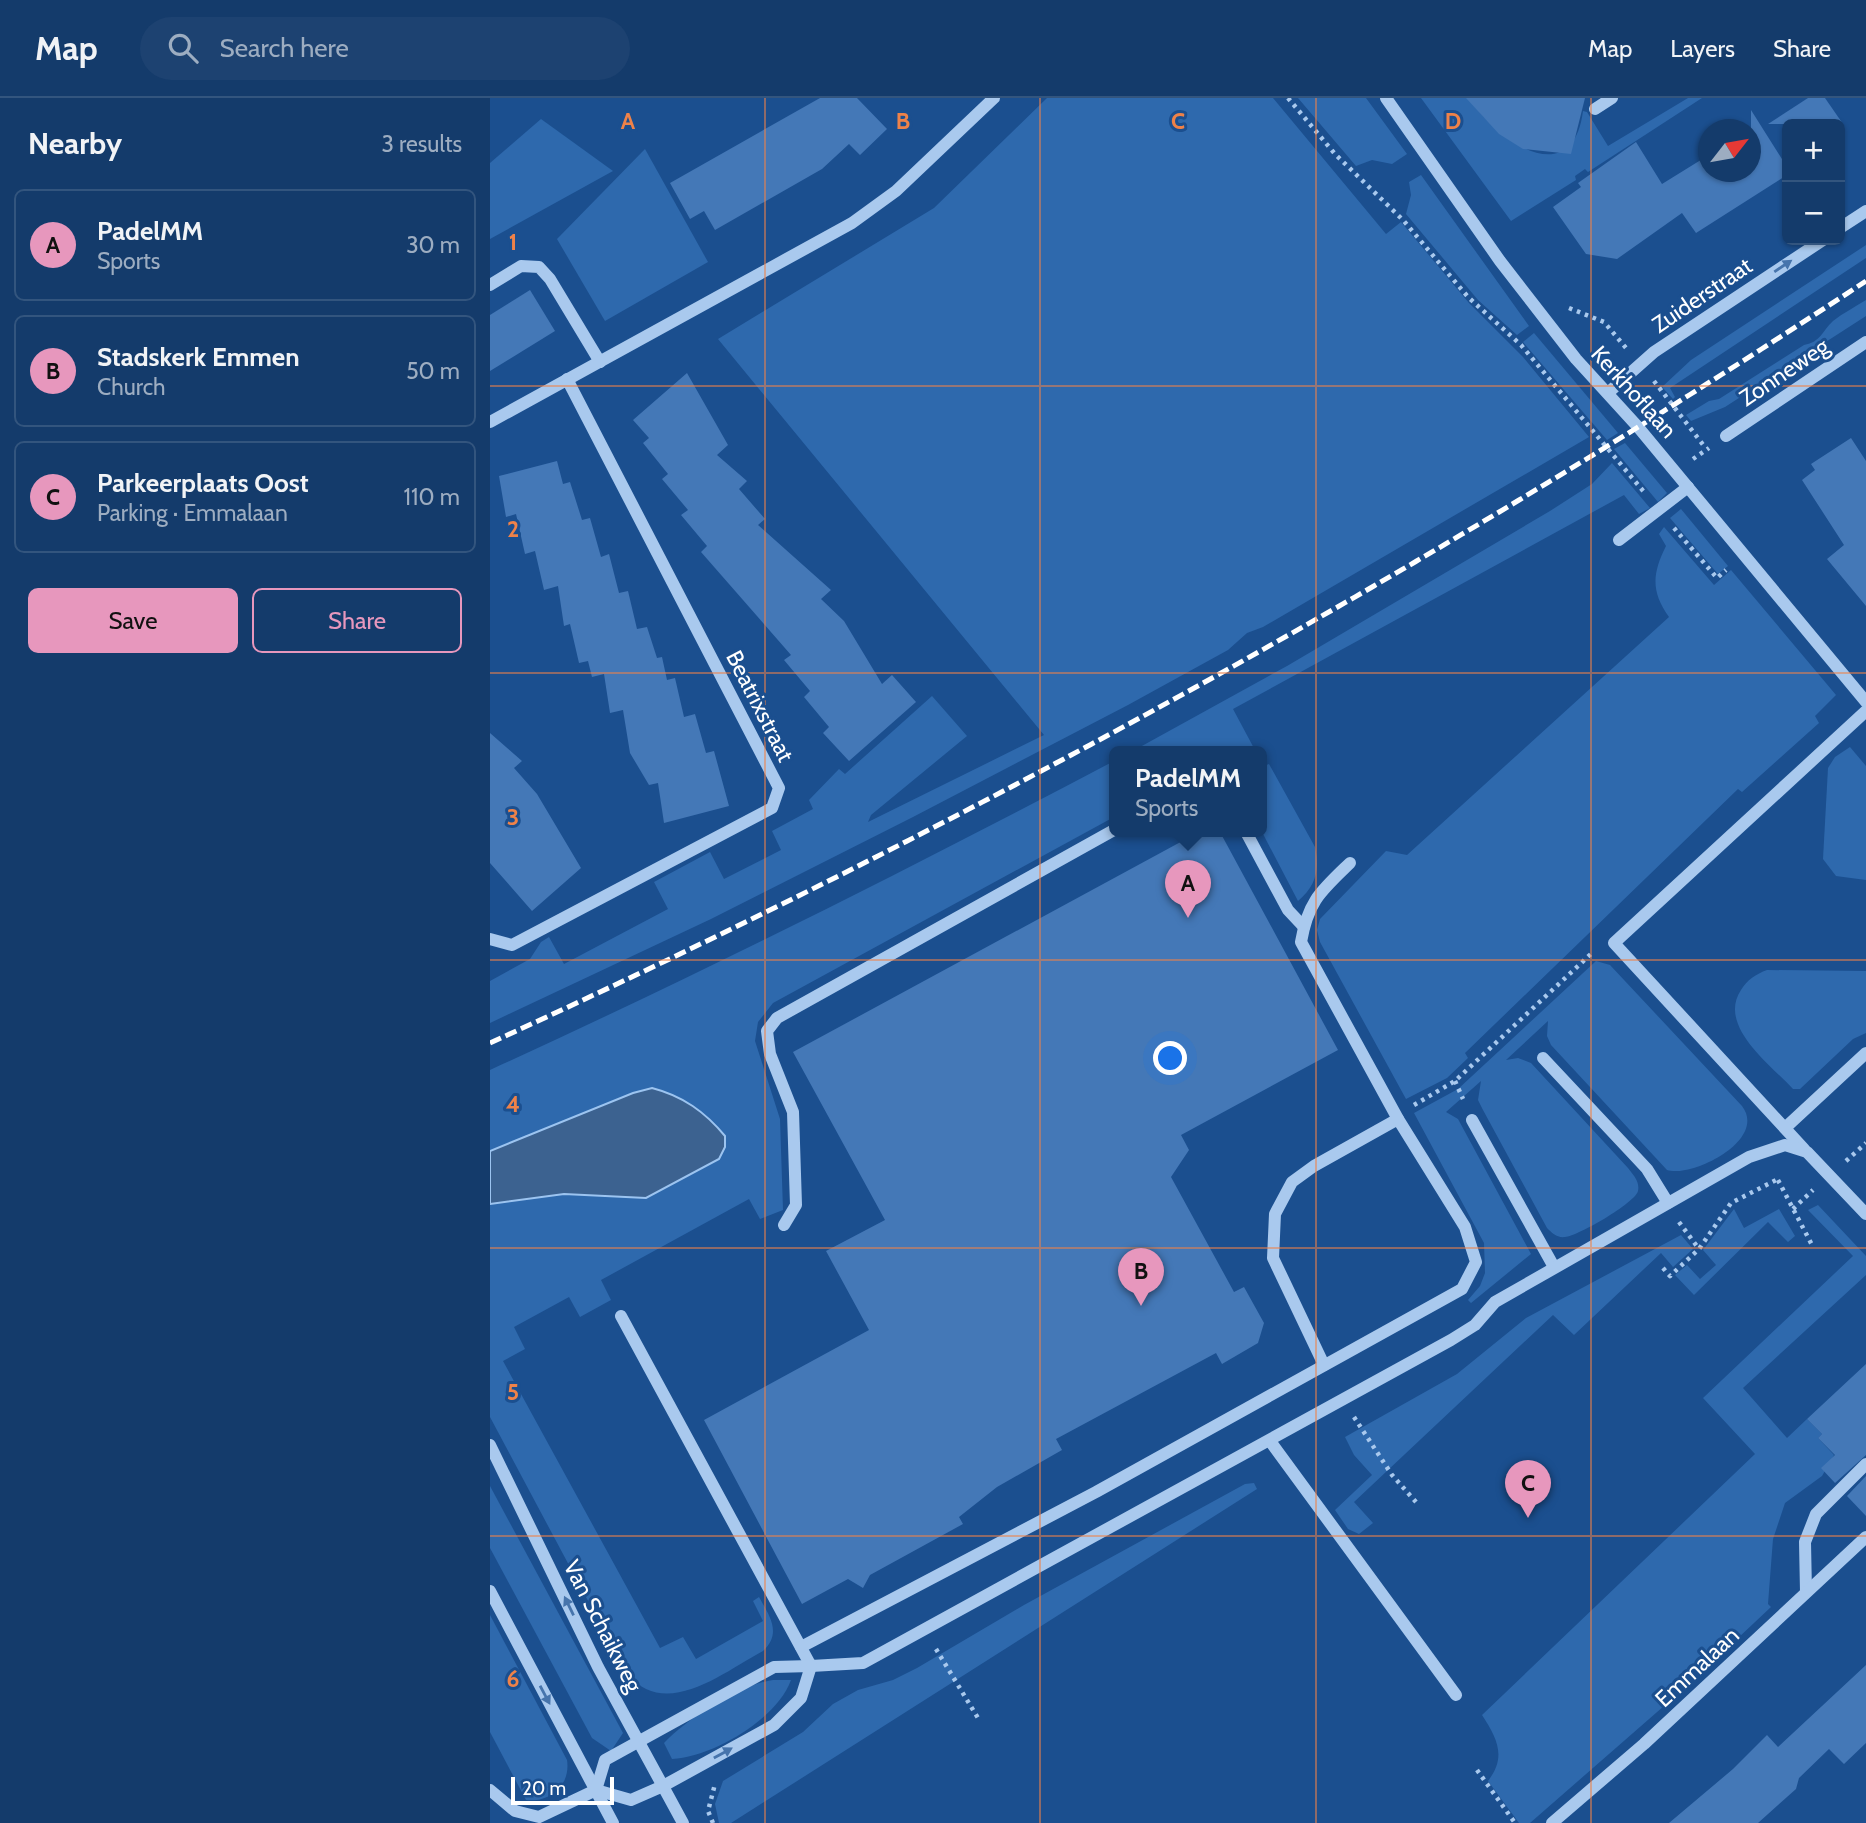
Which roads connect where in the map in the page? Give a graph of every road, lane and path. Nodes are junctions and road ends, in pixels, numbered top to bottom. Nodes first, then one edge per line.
1 (993, 98) edge
2 (1288, 98) edge
3 (1386, 98) edge
4 (1612, 98) edge
5 (1595, 109) dead end
6 (1866, 211) edge
7 (1845, 225) edge
8 (1816, 245) edge
9 (490, 285) edge
10 (1564, 305) dead end
11 (1866, 342) edge
12 (600, 362) junction
13 (1640, 364) junction
14 (567, 379) junction
15 (1609, 392) junction
16 (490, 422) edge
17 (1726, 436) dead end
18 (1707, 450) dead end
19 (1688, 487) junction
20 (1660, 510) junction
21 (1619, 540) dead end
22 (1745, 555) junction
23 (1866, 702) edge
24 (1866, 711) edge
25 (1109, 833) edge
26 (1250, 837) edge
27 (1350, 863) dead end
28 (1304, 926) junction
29 (490, 939) edge
30 (1614, 943) junction
31 (1866, 1053) edge
32 (1543, 1058) dead end
33 (1398, 1119) junction
34 (1472, 1120) dead end
35 (1784, 1128) junction
36 (1763, 1151) junction
37 (1807, 1152) junction
38 (1778, 1180) junction
39 (1668, 1203) junction
40 (1866, 1214) edge
41 (784, 1225) dead end
42 (1812, 1245) dead end
43 (1699, 1249) junction
44 (1554, 1267) junction
45 (1663, 1268) dead end
46 (621, 1316) dead end
47 (1324, 1365) junction
48 (1343, 1401) junction
49 (1270, 1441) junction
50 (490, 1445) edge
51 (1866, 1464) edge
52 (1416, 1502) dead end
53 (1866, 1537) edge
54 (490, 1591) edge
55 (1806, 1592) junction
56 (924, 1630) junction
57 (801, 1647) junction
58 (811, 1666) junction
59 (1456, 1695) dead end
60 (978, 1718) dead end
61 (639, 1742) junction
62 (707, 1762) junction
63 (1477, 1770) dead end
64 (663, 1786) junction
65 (490, 1790) edge
66 (596, 1790) junction
67 (613, 1823) edge
68 (683, 1823) edge
69 (713, 1823) edge
70 (1515, 1823) edge
71 (1552, 1823) edge

1 - 12 street
2 - 20 path
3 - 15 street, Kerkhoflaan
4 - 5 street
6 - 7 street
13 -> 8 street, Zuiderstraat
9 - 12 street
10 - 13 path
11 - 17 street, Zonneweg
12 - 14 street
13 - 15 street, Zuiderstraat
13 - 18 path
14 - 16 street
14 - 29 street, Beatrixstraat
15 - 19 street, Kerkhoflaan
19 - 20 street
19 - 22 street, Kerkhoflaan
20 - 21 street
20 - 22 path
22 - 23 street, Kerkhoflaan
24 - 30 street
25 - 41 street
26 - 28 street
27 - 28 street
28 - 33 street
30 - 33 path
30 - 35 street
31 - 35 street
32 - 39 street
33 - 47 street
33 - 47 street
34 - 44 street
35 - 37 street
36 - 37 street
36 - 38 path
36 - 39 street
37 - 40 street
38 - 42 path
38 - 43 path
39 - 43 path
39 - 44 street
43 - 45 path
44 - 48 street
46 - 57 street
47 - 57 street
48 - 49 street
48 - 52 path
49 - 56 street
49 - 59 street
61 -> 50 street, Van Schaikweg
51 - 55 street
53 - 55 street, Emmalaan
54 -> 66 street
55 - 71 street, Emmalaan
56 - 58 street
56 - 60 path
57 - 58 street
58 - 61 street
62 -> 58 street
61 - 64 street, Van Schaikweg
61 - 66 street
62 - 64 street
62 - 69 path
63 - 70 path
64 - 66 street
64 - 68 street, Van Schaikweg
65 - 66 street
66 - 67 street

